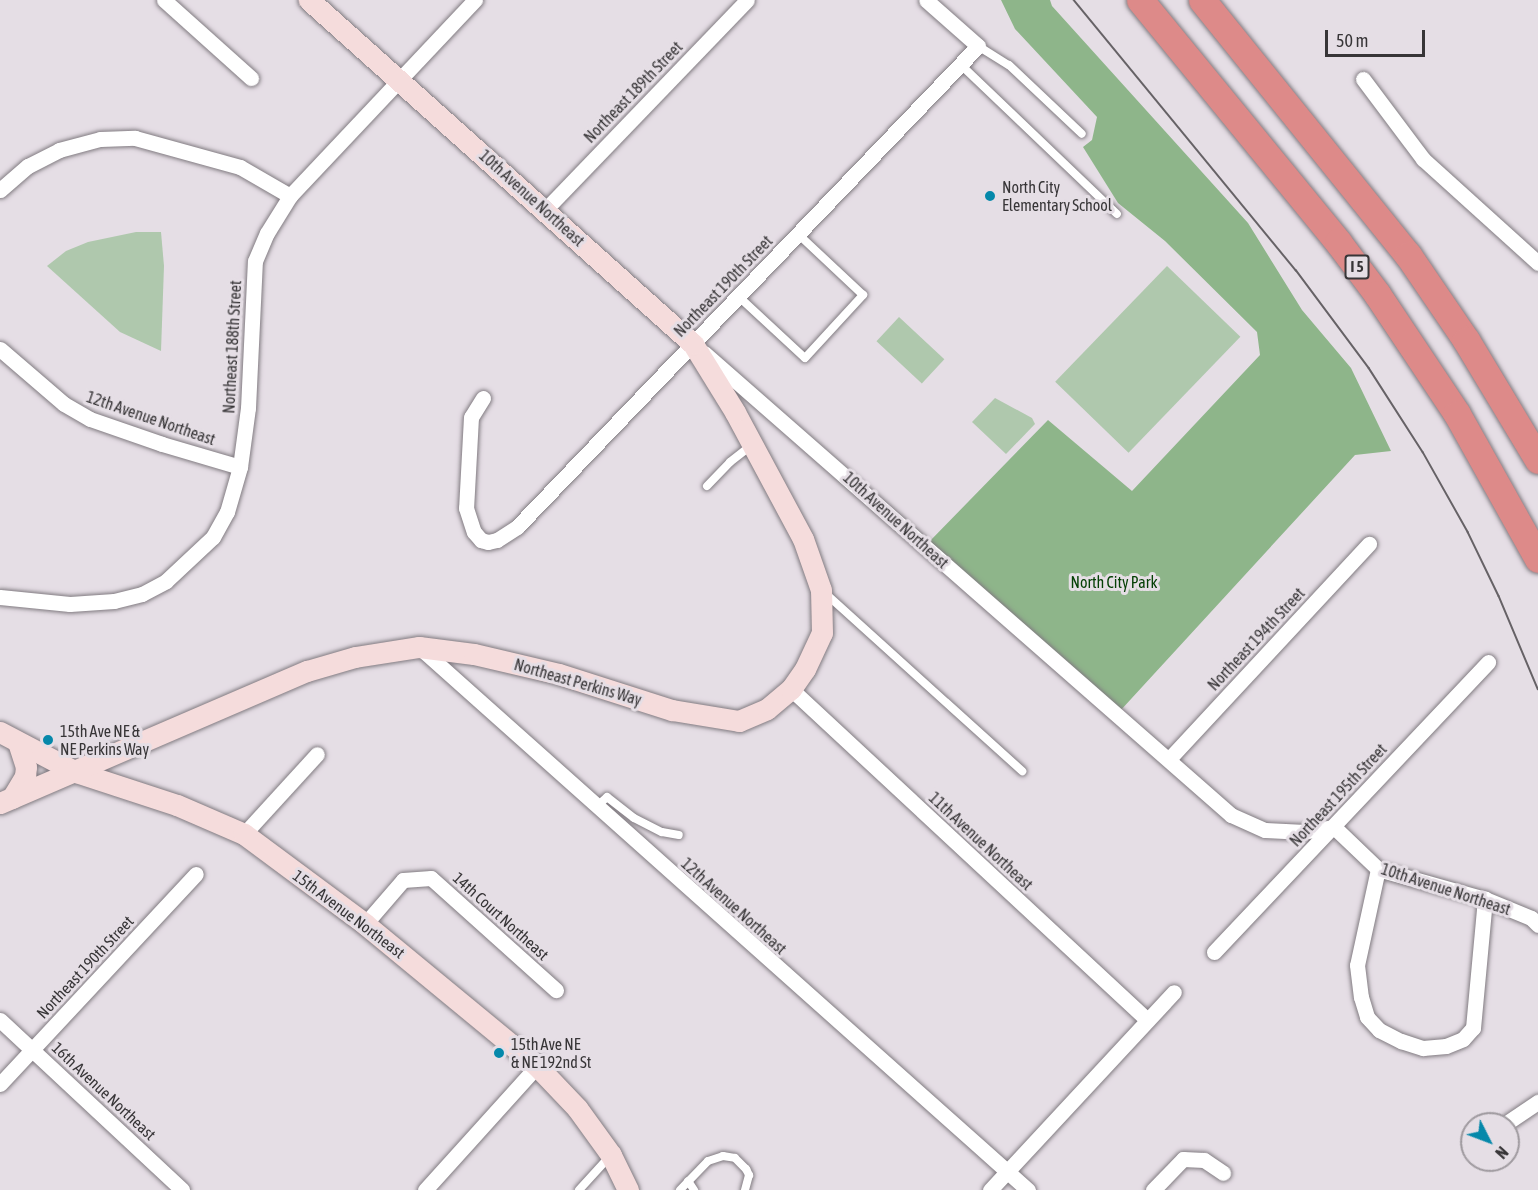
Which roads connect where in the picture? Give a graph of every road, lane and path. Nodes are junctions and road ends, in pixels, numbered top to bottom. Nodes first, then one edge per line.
1 (164, 0) edge
2 (309, 0) edge
3 (475, 0) edge
4 (747, 0) edge
5 (926, 0) edge
6 (1140, 0) edge
7 (1202, 0) edge
8 (978, 46) junction
9 (960, 64) junction
10 (251, 78) dead end
11 (1363, 79) dead end
12 (399, 80) junction
13 (1082, 134) dead end
14 (0, 190) edge
15 (290, 196) junction
16 (545, 210) junction
17 (1117, 214) dead end
18 (798, 234) junction
19 (1538, 263) edge
20 (738, 297) junction
21 (693, 344) junction
22 (0, 349) edge
23 (483, 398) dead end
24 (753, 445) junction
25 (1538, 460) edge
26 (240, 467) junction
27 (707, 486) dead end
28 (1369, 544) dead end
29 (1538, 559) edge
30 (821, 590) junction
31 (0, 597) edge
32 (419, 647) junction
33 (1488, 662) dead end
34 (791, 688) junction
35 (9, 737) edge
36 (317, 754) dead end
37 (1169, 759) junction
38 (1022, 771) dead end
39 (76, 772) junction
40 (6, 801) edge
41 (596, 807) junction
42 (1334, 827) junction
43 (244, 834) junction
44 (678, 835) dead end
45 (1378, 869) junction
46 (196, 874) dead end
47 (1485, 899) junction
48 (365, 924) junction
49 (1538, 925) edge
50 (1214, 952) dead end
51 (556, 990) dead end
52 (1174, 992) dead end
53 (0, 1020) edge
54 (1147, 1020) junction
55 (33, 1049) junction
56 (537, 1066) junction
57 (0, 1084) edge
58 (1538, 1102) edge
59 (1520, 1114) edge
60 (610, 1155) junction
61 (1006, 1172) junction
62 (1223, 1173) dead end
63 (688, 1181) junction
64 (182, 1190) edge
65 (425, 1190) edge
66 (579, 1190) edge
67 (628, 1190) edge
68 (680, 1190) edge
69 (694, 1190) edge
70 (745, 1190) edge
71 (990, 1190) edge
72 (1028, 1190) edge
73 (1153, 1190) edge

1 - 10 street
2 - 12 main road, 10th Avenue Northeast
3 - 12 street, Northeast 188th Street
4 - 16 street, Northeast 189th Street
5 - 8 street
6 - 29 highway, I 5
7 - 25 highway
8 - 9 street, Northeast 190th Street
8 - 13 lane
9 - 17 lane
9 - 18 street, Northeast 190th Street
11 - 19 street
12 - 15 street, Northeast 188th Street
12 - 16 main road, 10th Avenue Northeast
14 - 15 street
15 - 26 street, Northeast 188th Street
16 - 21 main road, 10th Avenue Northeast
18 - 20 street, Northeast 190th Street
18 - 20 lane
20 - 21 street, Northeast 190th Street
21 - 23 street, Northeast 190th Street
21 - 24 main road, Northeast Perkins Way
21 - 37 street, 10th Avenue Northeast
22 - 26 street, 12th Avenue Northeast
24 - 27 lane
24 - 30 main road, Northeast Perkins Way
26 - 31 street, Northeast 188th Street
28 - 37 street, Northeast 194th Street
30 - 34 main road, Northeast Perkins Way
30 - 38 lane
32 - 34 main road, Northeast Perkins Way
32 - 39 main road, Northeast Perkins Way
32 - 41 street, 12th Avenue Northeast
33 - 42 street, Northeast 195th Street
34 - 54 street, 11th Avenue Northeast
35 - 39 main road, 15th Avenue Northeast
35 - 40 main road
36 - 43 street
37 - 42 street, 10th Avenue Northeast
39 - 40 main road, Northeast Perkins Way
39 - 43 main road, 15th Avenue Northeast
41 - 44 lane
41 - 61 street, 12th Avenue Northeast
42 - 45 street, 10th Avenue Northeast
42 - 50 street, Northeast 195th Street
43 - 48 main road, 15th Avenue Northeast
45 - 47 street, 10th Avenue Northeast
45 - 47 street
46 - 55 street, Northeast 190th Street
47 - 49 street, 10th Avenue Northeast
48 - 51 street, 14th Court Northeast
48 - 56 main road, 15th Avenue Northeast
52 - 54 street
53 - 55 street, 16th Avenue Northeast
54 - 61 street
55 - 57 street, Northeast 190th Street
55 - 64 street, 16th Avenue Northeast
56 - 60 main road, 15th Avenue Northeast
56 - 65 street
58 - 59 street
60 - 66 lane
60 - 67 main road, 15th Avenue Northeast
61 - 71 street
61 - 72 street, 12th Avenue Northeast
62 - 73 street
63 - 68 lane
63 - 69 lane
63 - 70 lane

